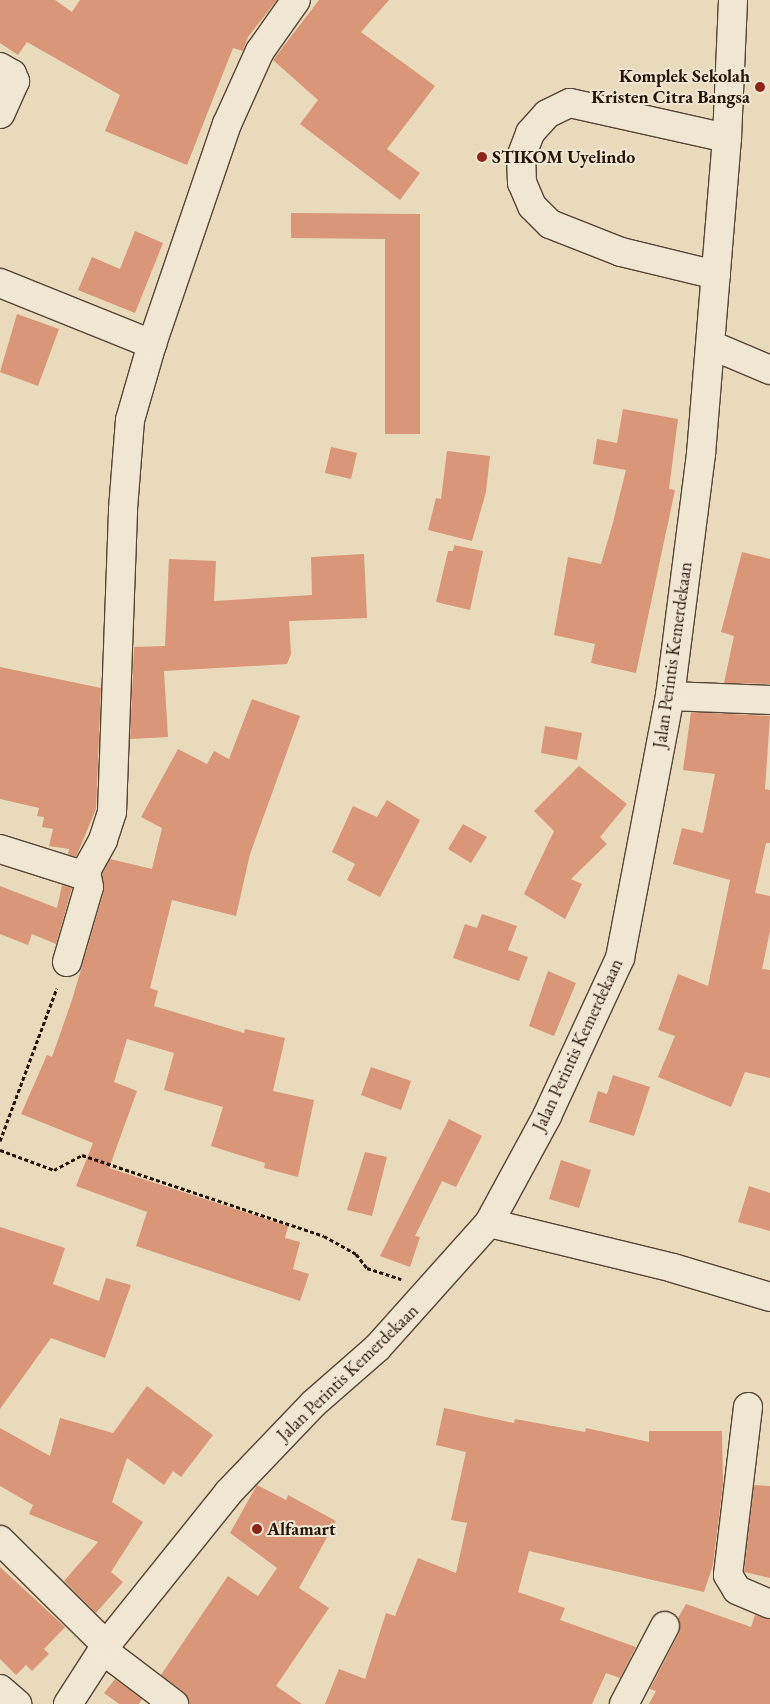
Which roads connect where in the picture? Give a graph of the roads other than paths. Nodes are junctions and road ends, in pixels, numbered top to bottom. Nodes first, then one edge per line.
1 (296, 0) edge
2 (733, 0) edge
3 (0, 67) edge
4 (0, 114) edge
5 (728, 138) junction
6 (716, 275) junction
7 (0, 283) edge
8 (152, 344) junction
9 (711, 345) junction
10 (770, 370) edge
11 (670, 696) junction
12 (770, 700) edge
13 (0, 850) edge
14 (86, 871) junction
15 (67, 962) road end
16 (489, 1223) junction
17 (770, 1297) edge
18 (748, 1407) dead end
19 (0, 1540) edge
20 (770, 1604) edge
21 (665, 1626) dead end
22 (105, 1648) junction
23 (0, 1689) edge
24 (17, 1704) edge
25 (68, 1704) edge
26 (174, 1704) edge
27 (624, 1704) edge

1 - 8 street
2 - 5 street, Jalan Perintis Kemerdekaan
3 - 4 street
5 - 6 street, Jalan Perintis Kemerdekaan
5 - 6 street
6 - 9 street, Jalan Perintis Kemerdekaan
7 - 8 street
8 - 14 street
9 - 10 street
9 - 11 street, Jalan Perintis Kemerdekaan
11 - 12 street
11 - 16 street, Jalan Perintis Kemerdekaan
13 - 14 street
14 - 15 street
16 - 17 street
16 - 22 street, Jalan Perintis Kemerdekaan
18 - 20 street
19 - 22 street
21 - 27 street
22 - 25 street, Jalan Perintis Kemerdekaan
22 - 26 street
23 - 24 street

